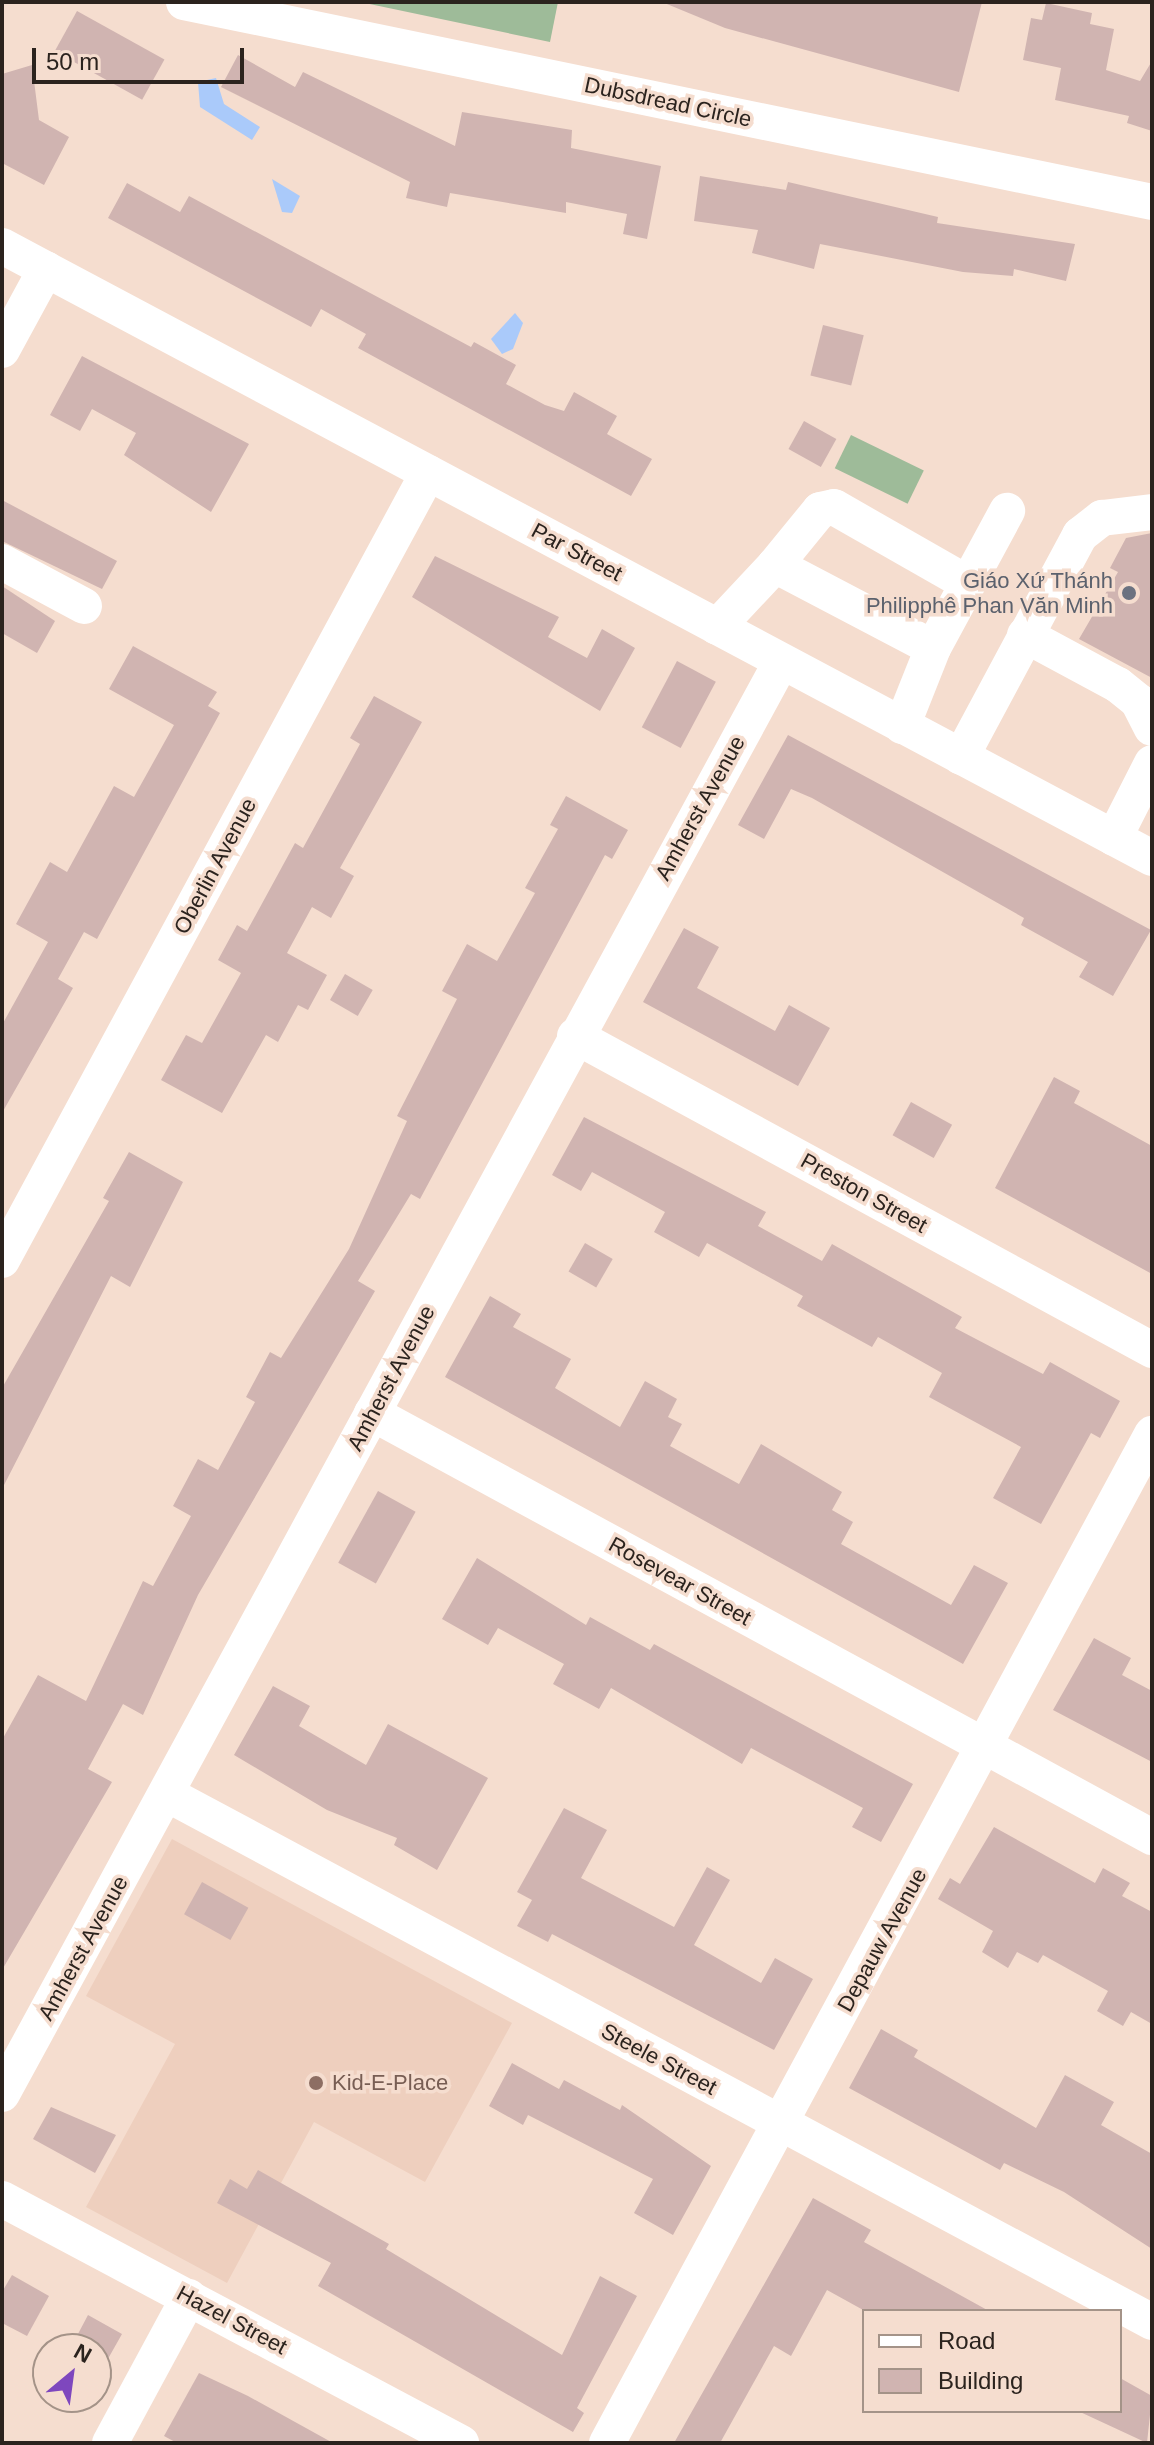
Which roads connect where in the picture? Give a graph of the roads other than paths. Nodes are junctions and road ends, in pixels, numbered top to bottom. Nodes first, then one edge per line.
1 (184, 2) edge
2 (1152, 202) edge
3 (2, 246) edge
4 (46, 269) junction
5 (2, 350) edge
6 (428, 473) junction
7 (1007, 511) dead end
8 (1152, 512) edge
9 (2, 562) edge
10 (775, 565) junction
11 (967, 583) junction
12 (84, 606) dead end
13 (717, 627) junction
14 (1025, 635) junction
15 (933, 648) junction
16 (781, 662) junction
17 (902, 726) junction
18 (1152, 728) edge
19 (961, 757) junction
20 (1152, 763) edge
21 (1114, 838) junction
22 (1152, 858) edge
23 (575, 1036) junction
24 (2, 1260) edge
25 (1152, 1350) edge
26 (372, 1413) junction
27 (1152, 1434) edge
28 (988, 1749) junction
29 (167, 1794) junction
30 (1152, 1837) edge
31 (2, 2094) edge
32 (780, 2124) junction
33 (2, 2199) edge
34 (189, 2297) junction
35 (1152, 2322) edge
36 (110, 2443) edge
37 (461, 2443) edge
38 (607, 2443) edge

1 - 2 street, Dubsdread Circle
3 - 4 street, Par Street
4 - 5 street
4 - 6 street, Par Street
6 - 13 street, Par Street
6 - 24 street, Oberlin Avenue
7 - 11 street
8 - 14 street
9 - 12 street
10 - 11 street
10 - 13 street
10 - 15 street
11 - 15 street
13 - 16 street, Par Street
14 - 18 street
14 - 19 street
15 - 17 street
16 - 17 street, Par Street
16 - 23 street, Amherst Avenue
17 - 19 street, Par Street
19 - 21 street, Par Street
20 - 21 street
21 - 22 street, Par Street
23 - 25 street, Preston Street
23 - 26 street, Amherst Avenue
26 - 28 street, Rosevear Street
26 - 29 street, Amherst Avenue
27 - 28 street, Depauw Avenue
28 - 30 street, Rosevear Street
28 - 32 street, Depauw Avenue
29 - 31 street, Amherst Avenue
29 - 32 street, Steele Street
32 - 35 street, Steele Street
32 - 38 street, Depauw Avenue
33 - 34 street, Hazel Street
34 - 36 street
34 - 37 street, Hazel Street

